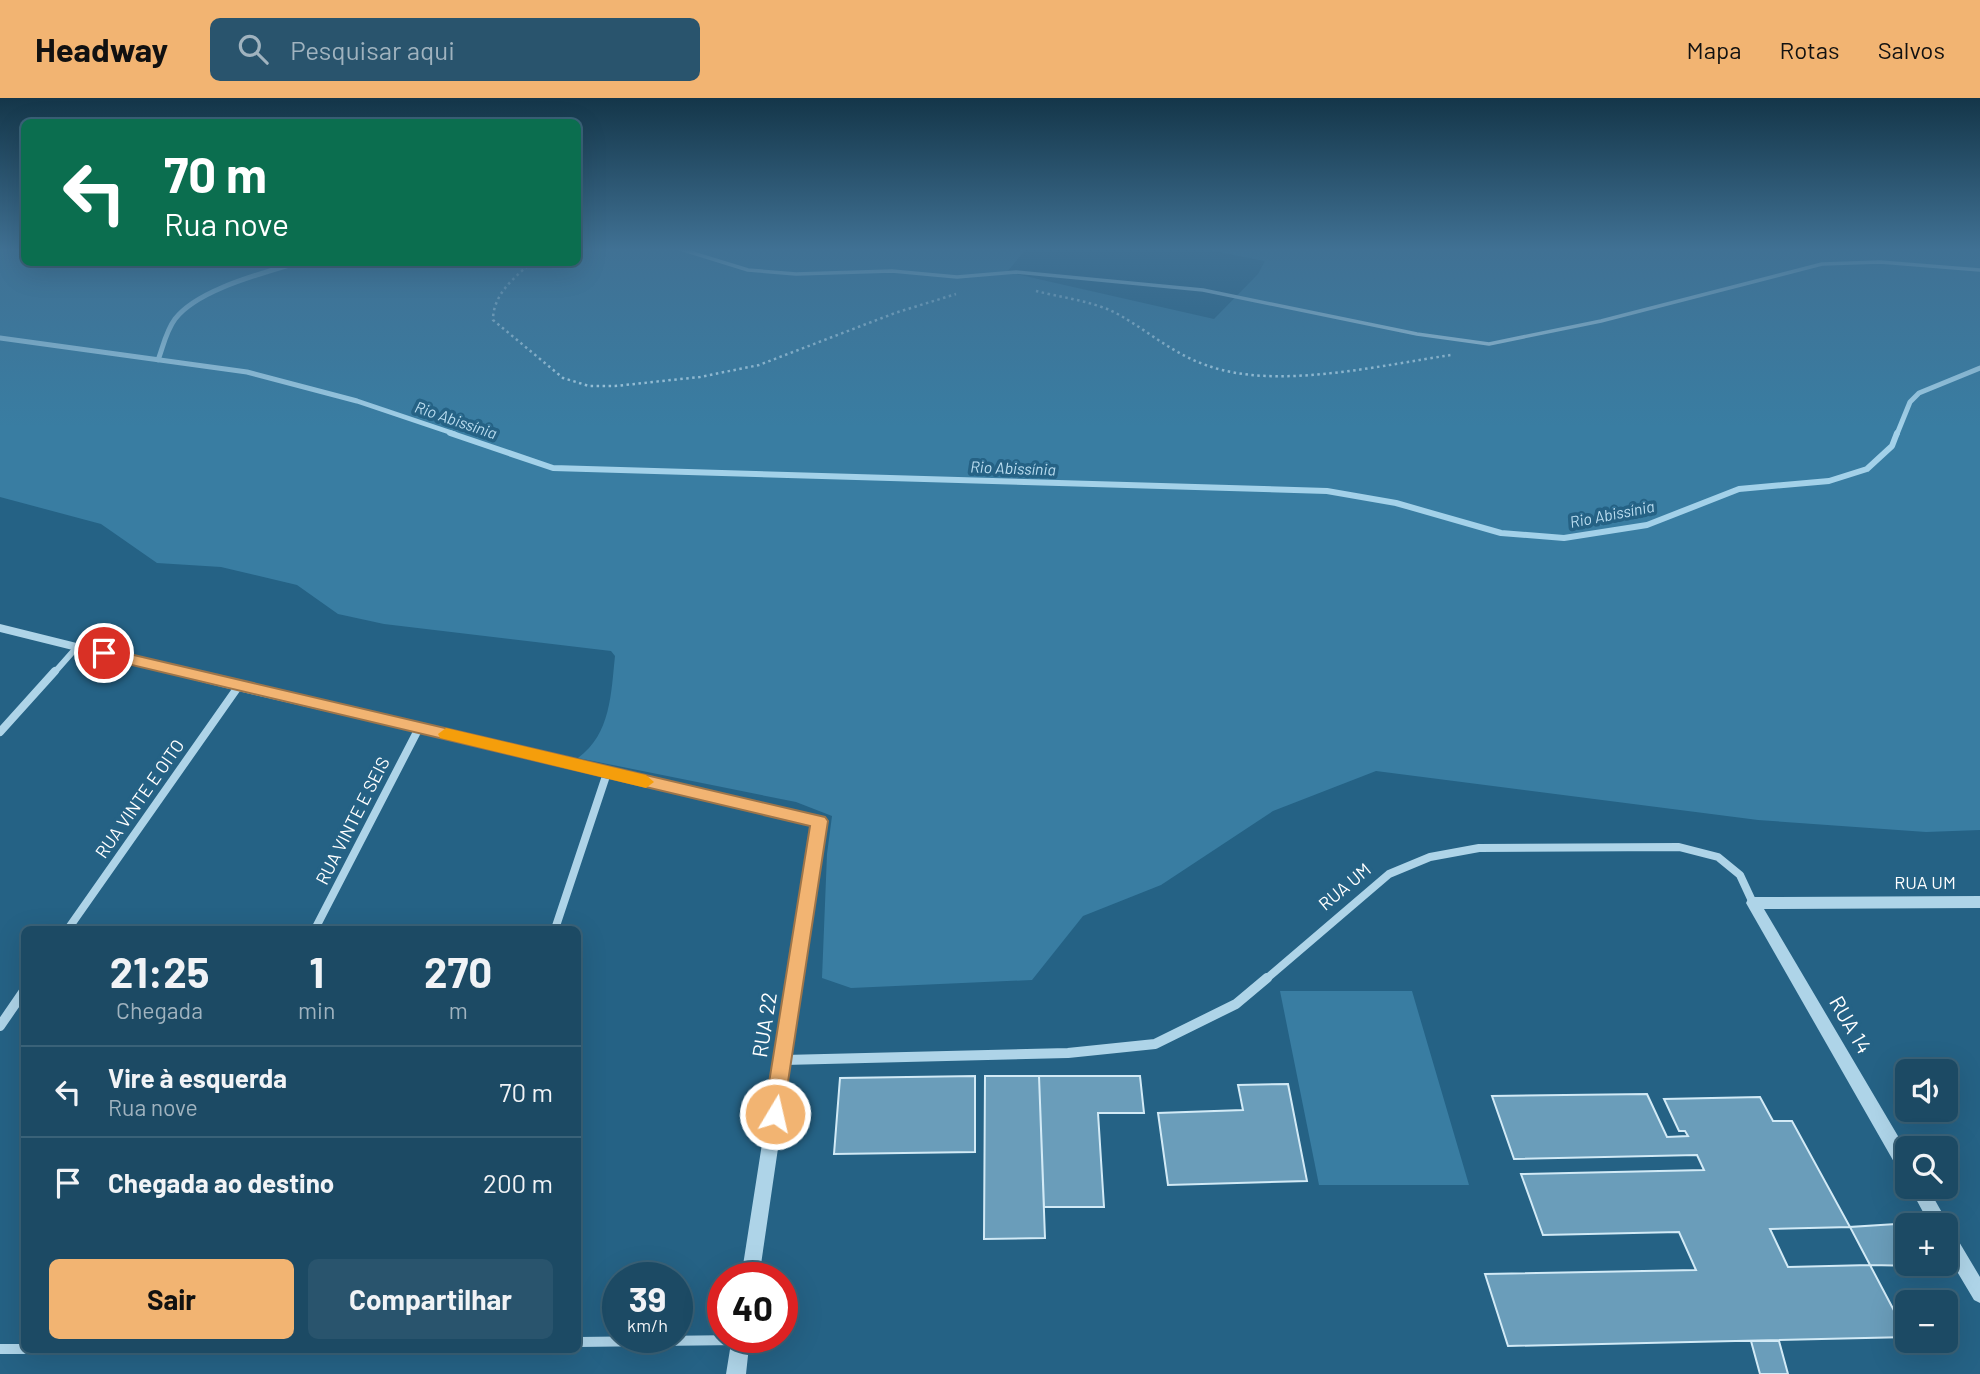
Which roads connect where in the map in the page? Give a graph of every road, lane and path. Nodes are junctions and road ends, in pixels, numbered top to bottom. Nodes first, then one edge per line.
1 (493, 309) edge
2 (910, 309) edge
3 (1103, 309) edge
4 (1294, 309) edge
5 (1649, 309) edge
6 (1489, 344) junction
7 (0, 628) edge
8 (76, 646) junction
9 (238, 687) junction
10 (419, 728) junction
11 (0, 732) edge
12 (607, 773) junction
13 (1980, 902) edge
14 (1753, 903) junction
15 (70, 926) edge
16 (317, 926) edge
17 (556, 926) edge
18 (21, 996) edge
19 (0, 1026) edge
20 (783, 1060) junction
21 (1895, 1148) edge
22 (1958, 1256) edge
23 (752, 1262) edge
24 (1980, 1294) edge
25 (707, 1340) edge
26 (581, 1342) edge
27 (0, 1349) edge
28 (21, 1349) edge
29 (739, 1353) edge
30 (736, 1374) edge

1 - 2 path
3 - 6 path
4 - 6 lane
5 - 6 lane
7 - 8 street
8 - 9 street
8 - 11 street
9 - 10 street
9 - 15 street, RUA VINTE E OITO
10 - 12 street
10 - 16 street, RUA VINTE E SEIS
12 - 17 street
12 - 20 street, RUA 22
13 - 14 street, RUA UM
14 - 20 street, RUA UM
14 - 21 street, RUA 14
18 - 19 street
20 - 23 street, RUA 22
22 - 24 street
25 - 26 street
27 - 28 street
29 - 30 street

